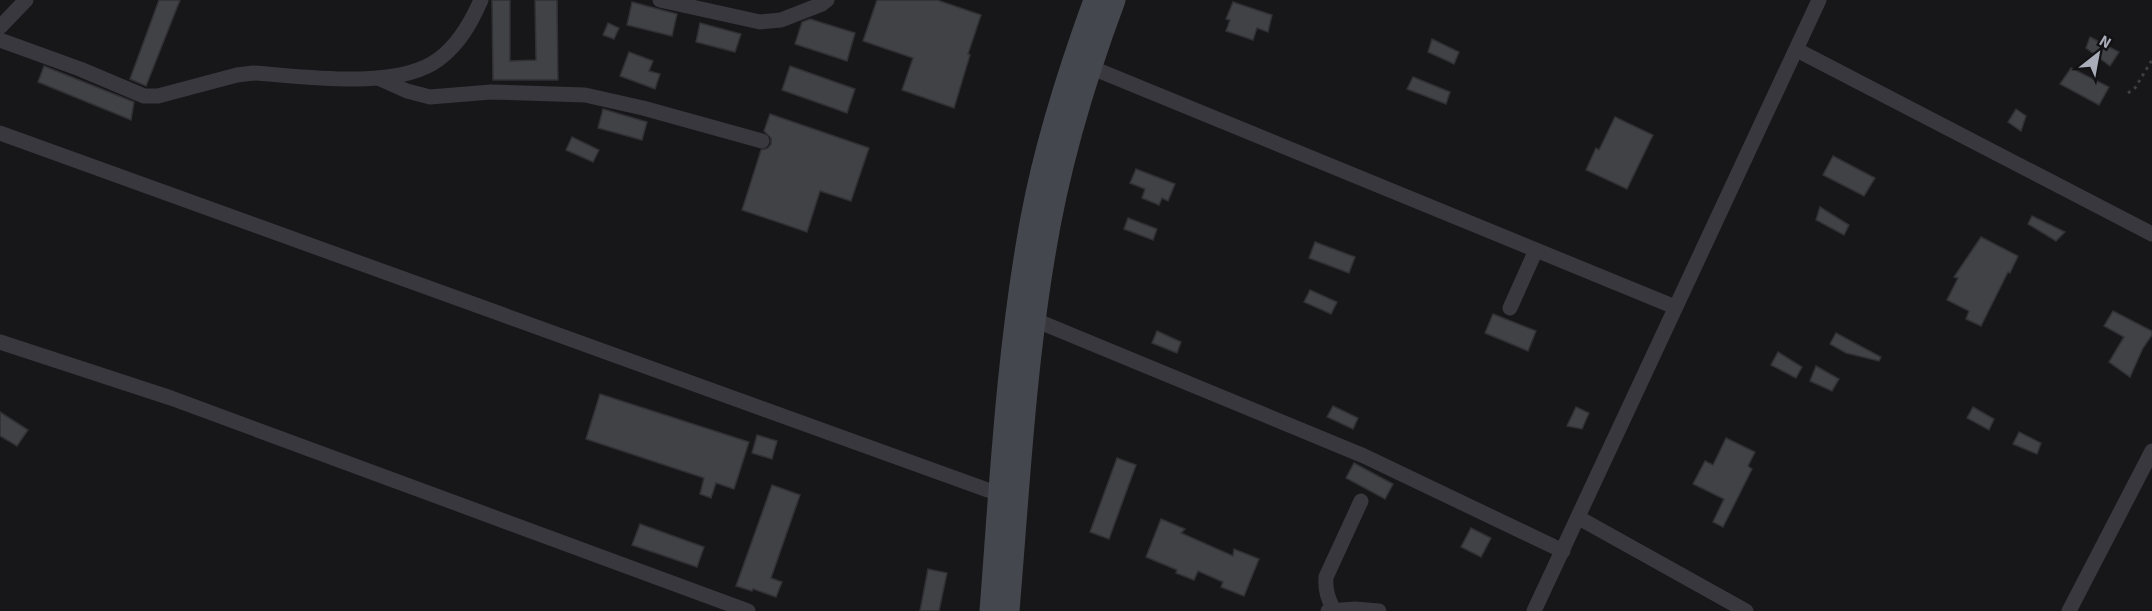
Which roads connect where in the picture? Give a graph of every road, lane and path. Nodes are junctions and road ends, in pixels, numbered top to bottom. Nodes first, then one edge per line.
1 (27, 0) edge
2 (481, 0) edge
3 (660, 0) edge
4 (827, 0) edge
5 (1094, 0) edge
6 (1115, 0) edge
7 (1819, 0) edge
8 (0, 27) edge
9 (0, 40) edge
10 (1797, 50) junction
11 (2152, 60) edge
12 (1090, 67) junction
13 (378, 78) junction
14 (2128, 93) dead end
15 (0, 133) edge
16 (762, 141) dead end
17 (2152, 234) edge
18 (1536, 250) junction
19 (1675, 307) junction
20 (1510, 308) dead end
21 (1035, 320) junction
22 (0, 342) edge
23 (2152, 451) edge
24 (1009, 498) junction
25 (1361, 501) dead end
26 (1579, 518) junction
27 (1563, 551) junction
28 (1331, 610) edge
29 (748, 611) edge
30 (990, 611) edge
31 (1009, 611) edge
32 (1379, 611) edge
33 (1534, 611) edge
34 (1746, 611) edge
35 (2069, 611) edge

1 - 8 street
2 - 13 street
3 - 4 street
5 - 24 main road
6 - 12 main road
7 - 10 street
9 - 13 street
10 - 17 street
10 - 19 street
11 - 14 path
12 - 18 street
12 - 21 main road
13 - 16 street
15 - 24 street
18 - 19 street
18 - 20 street
19 - 26 street
21 - 24 main road
21 - 27 street
22 - 29 street
23 - 35 street
24 - 30 main road
24 - 31 main road
25 - 28 street
26 - 27 street
26 - 34 street
27 - 33 street
28 - 32 street

